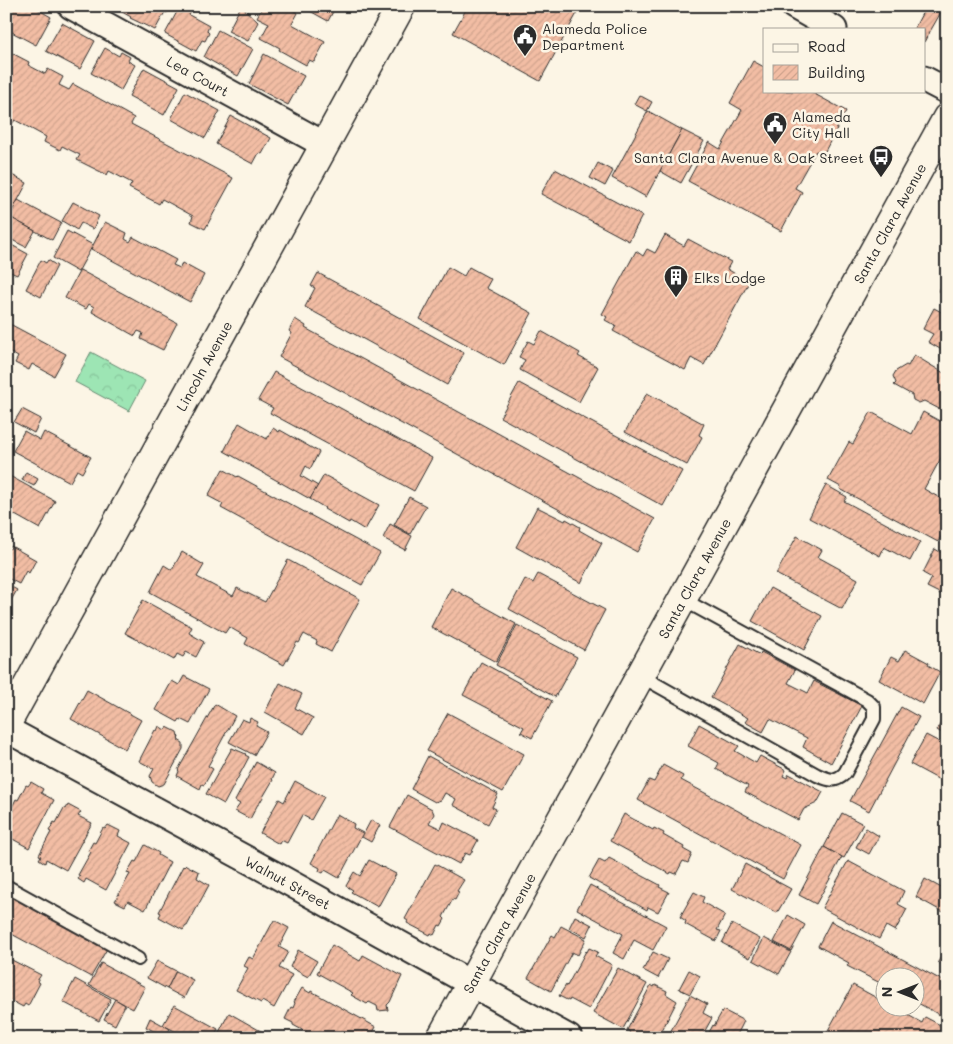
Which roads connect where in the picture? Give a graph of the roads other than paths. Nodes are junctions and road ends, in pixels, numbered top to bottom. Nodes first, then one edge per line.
1 (71, 6) edge
2 (401, 6) edge
3 (794, 6) edge
4 (832, 28) edge
5 (926, 80) edge
6 (947, 91) edge
7 (947, 118) edge
8 (325, 145) junction
9 (682, 599) junction
10 (641, 676) junction
11 (6, 725) edge
12 (6, 729) edge
13 (6, 886) edge
14 (138, 959) dead end
15 (471, 984) junction
16 (442, 1038) edge
17 (569, 1038) edge

1 - 8 street, Lea Court
2 - 8 street, Lincoln Avenue
3 - 4 street
5 - 6 street
7 - 9 street, Santa Clara Avenue
8 - 11 street, Lincoln Avenue
9 - 10 street, Santa Clara Avenue
9 - 10 lane
10 - 15 street, Santa Clara Avenue
12 - 15 street, Walnut Street
13 - 14 lane
15 - 16 street, Santa Clara Avenue
15 - 17 street, Walnut Street

